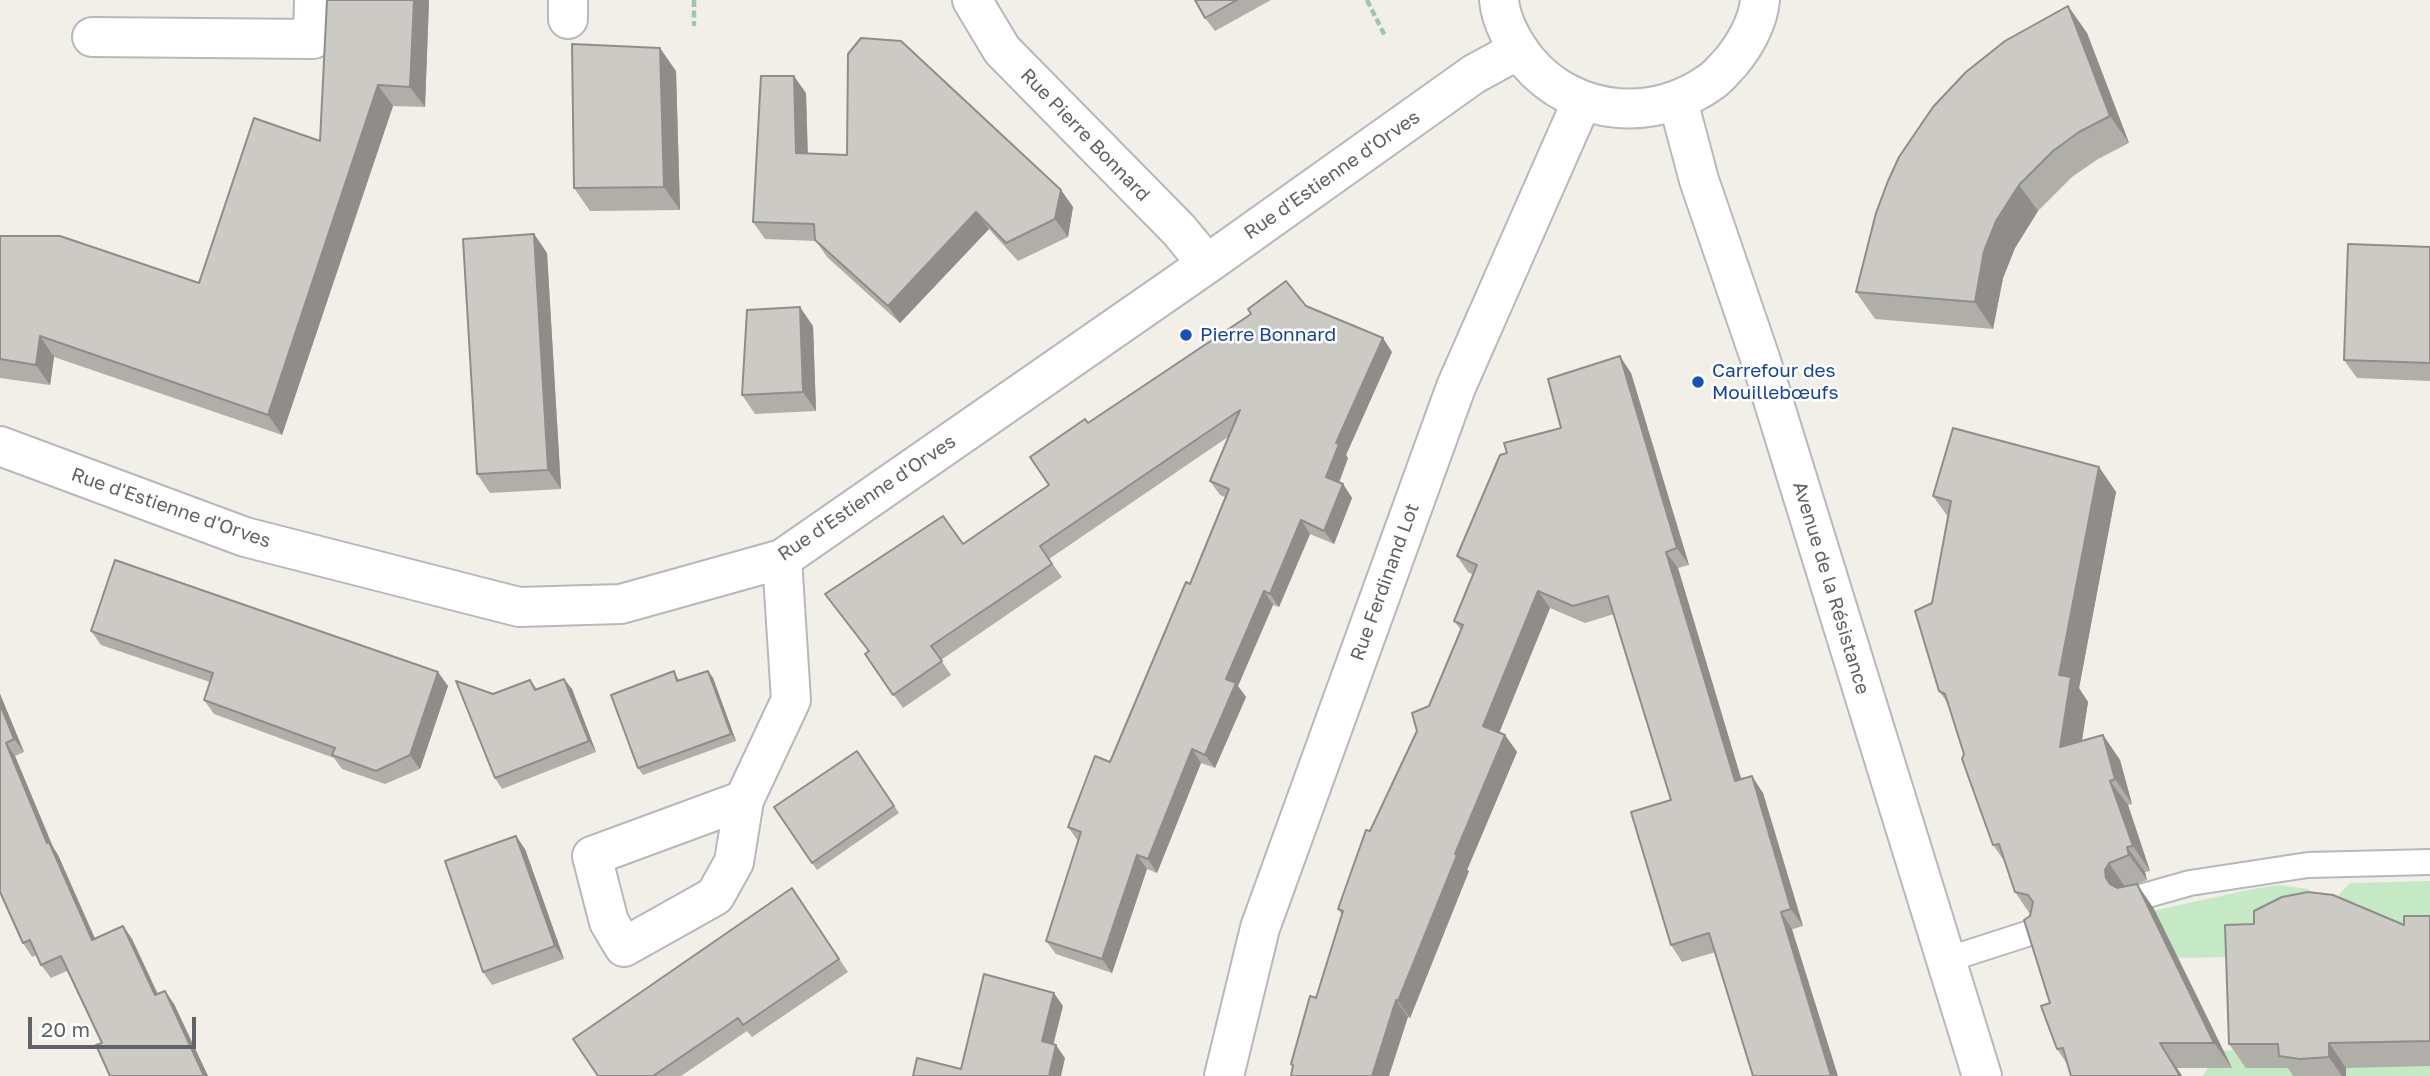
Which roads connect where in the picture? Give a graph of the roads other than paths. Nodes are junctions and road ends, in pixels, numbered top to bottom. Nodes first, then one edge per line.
1 (314, 0) edge
2 (972, 0) edge
3 (1499, 0) edge
4 (1760, 0) edge
5 (92, 37) dead end
6 (1518, 50) junction
7 (1582, 101) junction
8 (1678, 101) junction
9 (1207, 264) junction
10 (0, 446) edge
11 (782, 559) junction
12 (744, 800) dead end
13 (2430, 862) edge
14 (2137, 898) edge
15 (2036, 930) edge
16 (1946, 960) junction
17 (1224, 1076) edge
18 (1982, 1076) edge

1 - 5 street
2 - 9 street, Rue Pierre Bonnard
3 - 6 street
4 - 8 street
6 - 7 street
6 - 9 street, Rue d'Estienne d'Orves
7 - 8 street
7 - 17 street, Rue Ferdinand Lot
8 - 16 street, Avenue de la Résistance
9 - 11 street, Rue d'Estienne d'Orves
10 - 11 street, Rue d'Estienne d'Orves
11 - 12 street
13 - 14 lane
15 - 16 lane
16 - 18 street, Avenue de la Résistance

